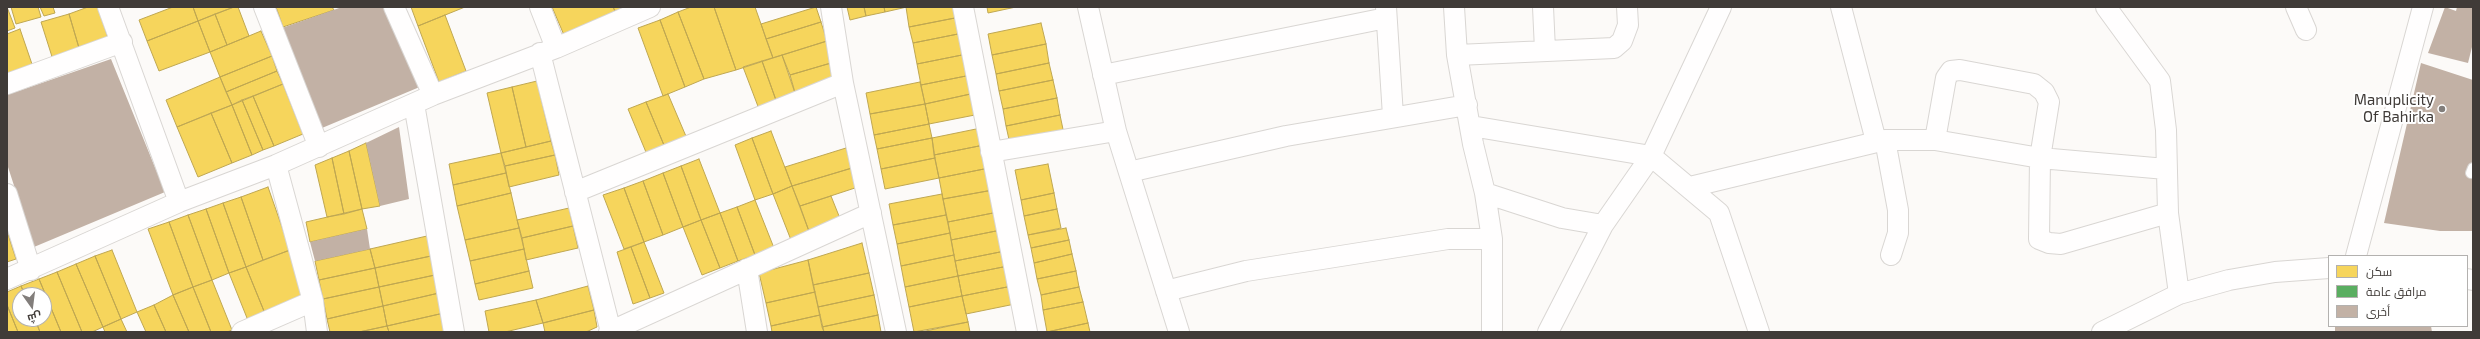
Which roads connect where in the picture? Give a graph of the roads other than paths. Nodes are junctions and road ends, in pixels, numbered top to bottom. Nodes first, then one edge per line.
1 (108, 7) edge
2 (264, 7) edge
3 (394, 7) edge
4 (540, 7) edge
5 (650, 7) edge
6 (831, 7) edge
7 (963, 7) edge
8 (1088, 7) edge
9 (1454, 7) edge
10 (1543, 7) edge
11 (1627, 7) edge
12 (1721, 7) edge
13 (1842, 7) edge
14 (2106, 7) edge
15 (2296, 7) edge
16 (2423, 7) edge
17 (1386, 12) edge
18 (2306, 30) dead end
19 (122, 42) junction
20 (548, 50) junction
21 (1545, 50) junction
22 (1457, 55) junction
23 (1103, 75) junction
24 (843, 83) junction
25 (7, 84) edge
26 (434, 95) junction
27 (414, 104) junction
28 (1467, 105) junction
29 (1393, 116) junction
30 (1471, 126) junction
31 (1116, 132) junction
32 (1934, 140) junction
33 (1881, 141) junction
34 (319, 147) junction
35 (991, 152) junction
36 (1652, 156) junction
37 (2040, 158) junction
38 (276, 165) junction
39 (2166, 169) junction
40 (1129, 172) junction
41 (1690, 187) junction
42 (575, 192) junction
43 (1485, 193) junction
44 (7, 194) edge
45 (179, 202) junction
46 (871, 213) junction
47 (2168, 213) junction
48 (1603, 225) junction
49 (1492, 239) junction
50 (1891, 254) dead end
51 (2356, 255) edge
52 (2328, 268) edge
53 (747, 269) junction
54 (31, 270) junction
55 (7, 279) edge
56 (1166, 291) junction
57 (2179, 294) junction
58 (313, 301) junction
59 (242, 332) edge
60 (317, 332) edge
61 (454, 332) edge
62 (610, 332) edge
63 (757, 332) edge
64 (896, 332) edge
65 (1027, 332) edge
66 (1179, 332) edge
67 (1492, 332) edge
68 (1548, 332) edge
69 (1759, 332) edge
70 (2102, 332) edge

1 - 19 street
2 - 34 street
3 - 26 street
4 - 20 street
5 - 20 street
6 - 24 street
7 - 35 street
8 - 23 street
9 - 22 street
10 - 21 street
11 - 21 street
12 - 36 street
13 - 33 street
14 - 39 street
15 - 18 street
16 - 51 street
17 - 23 street
17 - 29 street
19 - 25 street
19 - 45 street
20 - 26 street
20 - 42 street
21 - 22 street
22 - 28 street
23 - 31 street
24 - 42 street
24 - 46 street
26 - 27 street
27 - 34 street
27 - 61 street
28 - 29 street
28 - 30 street
29 - 40 street
30 - 36 street
30 - 43 street
31 - 35 street
31 - 40 street
32 - 33 street
32 - 37 street
32 - 37 street
33 - 41 street
33 - 50 street
34 - 38 street
35 - 65 street
36 - 41 street
36 - 48 street
37 - 39 street
37 - 47 street
38 - 45 street
38 - 58 street
39 - 47 street
40 - 56 street
41 - 69 street
42 - 62 street
43 - 48 street
43 - 49 street
44 - 54 street
45 - 54 street
46 - 53 street
46 - 64 street
47 - 57 street
48 - 68 street
49 - 56 street
49 - 67 street
52 - 57 street
53 - 62 street
53 - 63 street
54 - 55 street
56 - 66 street
57 - 70 street
58 - 59 street
58 - 60 street

